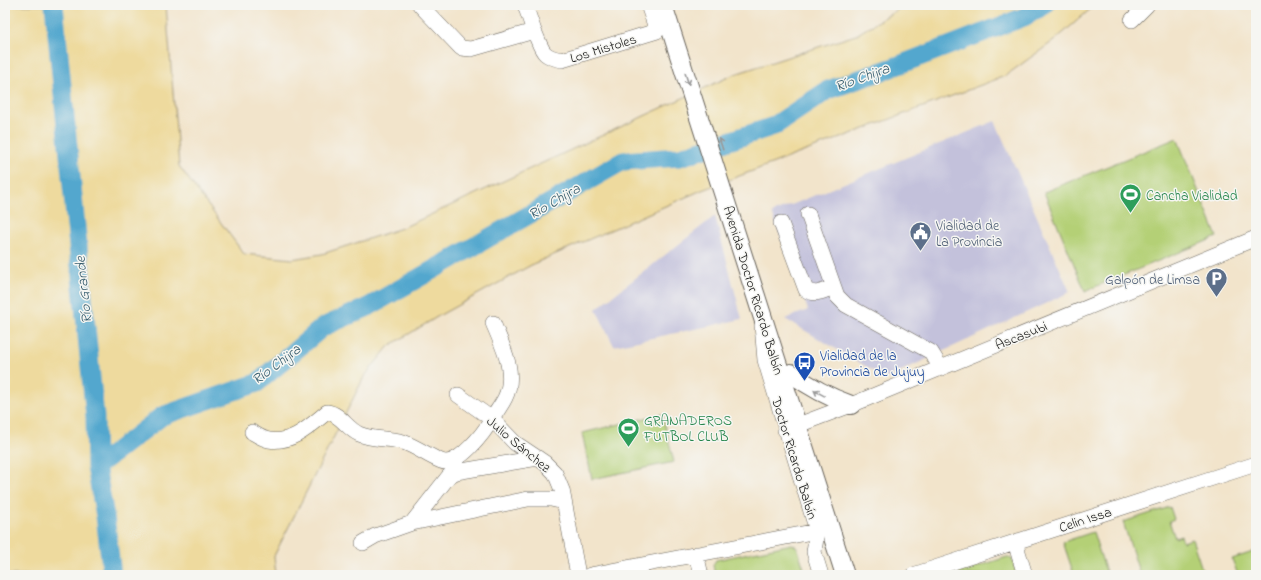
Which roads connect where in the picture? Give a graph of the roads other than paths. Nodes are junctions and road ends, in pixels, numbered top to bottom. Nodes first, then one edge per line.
1 (420, 5) edge
2 (525, 5) edge
3 (648, 5) edge
4 (664, 5) edge
5 (676, 5) edge
6 (1148, 5) edge
7 (1132, 20) dead end
8 (670, 28) junction
9 (534, 31) junction
10 (732, 196) junction
11 (808, 214) dead end
12 (781, 223) dead end
13 (1256, 238) edge
14 (833, 287) junction
15 (493, 323) dead end
16 (941, 368) junction
17 (791, 373) junction
18 (458, 395) dead end
19 (851, 406) junction
20 (492, 420) junction
21 (796, 426) junction
22 (252, 432) dead end
23 (538, 458) junction
24 (1256, 464) edge
25 (452, 467) junction
26 (564, 502) junction
27 (412, 523) junction
28 (818, 531) junction
29 (1015, 542) junction
30 (363, 543) dead end
31 (696, 554) junction
32 (578, 575) edge
33 (590, 575) edge
34 (701, 575) edge
35 (821, 575) edge
36 (844, 575) edge
37 (854, 575) edge
38 (914, 575) edge
39 (1025, 575) edge

1 - 9 street
2 - 9 street, Los Mistoles
3 - 8 street
4 - 8 main road, Avenida Doctor Ricardo Balbín
5 - 8 main road, Avenida Doctor Ricardo Balbín
6 - 7 street
8 - 9 street, Los Mistoles
8 - 10 main road, Avenida Doctor Ricardo Balbín
10 - 17 main road, Avenida Doctor Ricardo Balbín
10 - 21 main road, Avenida Doctor Ricardo Balbín
11 - 14 street
12 - 14 street
13 - 16 street, Ascasubi
14 - 16 street
15 - 20 street
16 - 19 street, Ascasubi
19 -> 17 main road
17 - 21 main road, Avenida Doctor Ricardo Balbín
18 - 20 street, Julio Sánchez
19 - 21 street, Ascasubi
20 - 23 street, Julio Sánchez
20 - 25 street
21 - 28 street, Doctor Ricardo Balbín
21 - 36 main road, Avenida Doctor Ricardo Balbín
21 - 37 main road, Avenida Doctor Ricardo Balbín
22 - 25 street
23 - 25 street
23 - 26 street, Julio Sánchez
24 - 29 street, Celin Issa
25 - 27 street
26 - 27 street
26 - 32 street, Julio Sánchez
27 - 30 street
28 - 31 street
28 - 35 street, Doctor Ricardo Balbín
29 - 38 street, Celin Issa
29 - 39 street
31 - 33 street
31 - 34 street

